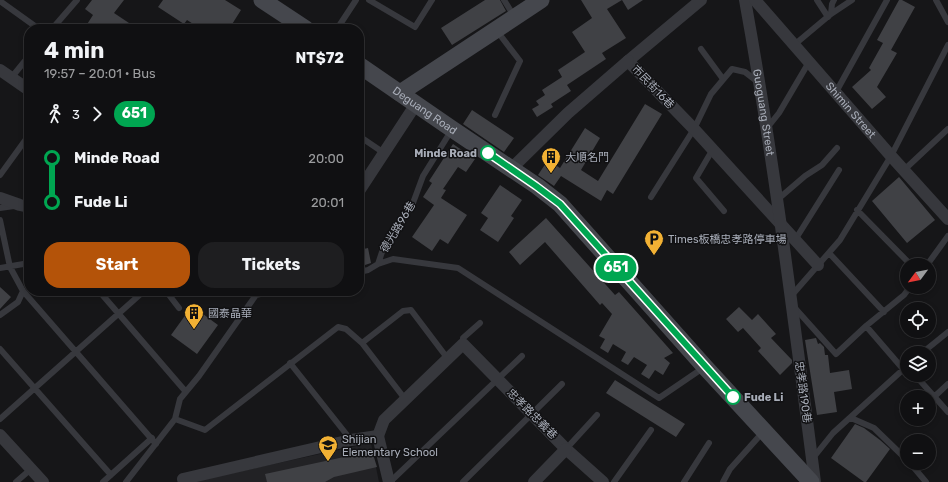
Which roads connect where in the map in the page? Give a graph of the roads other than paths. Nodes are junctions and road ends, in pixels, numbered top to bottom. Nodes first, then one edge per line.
1 (77, 0) edge
2 (262, 0) edge
3 (356, 0) edge
4 (432, 0) edge
5 (504, 0) edge
6 (542, 0) edge
7 (701, 0) edge
8 (745, 0) edge
9 (755, 0) edge
10 (817, 0) edge
11 (834, 0) edge
12 (852, 0) edge
13 (887, 0) edge
14 (936, 0) edge
15 (0, 1) edge
16 (373, 1) edge
17 (521, 10) edge
18 (830, 16) junction
19 (948, 22) edge
20 (32, 24) edge
21 (57, 24) edge
22 (298, 24) edge
23 (340, 24) edge
24 (495, 30) junction
25 (794, 45) junction
26 (948, 45) edge
27 (700, 49) dead end
28 (24, 60) edge
29 (628, 61) junction
30 (809, 62) junction
31 (364, 68) edge
32 (4, 75) edge
33 (723, 79) junction
34 (760, 84) junction
35 (24, 87) edge
36 (836, 92) junction
37 (400, 93) junction
38 (416, 104) junction
39 (495, 115) dead end
40 (452, 129) junction
41 (694, 129) junction
42 (766, 129) junction
43 (947, 134) edge
44 (364, 139) edge
45 (24, 142) edge
46 (837, 148) dead end
47 (713, 150) junction
48 (384, 153) junction
49 (891, 156) junction
50 (511, 169) junction
51 (839, 170) dead end
52 (904, 170) junction
53 (0, 175) edge
54 (364, 183) edge
55 (650, 197) dead end
56 (0, 198) edge
57 (776, 200) junction
58 (24, 206) edge
59 (0, 208) edge
60 (857, 210) junction
61 (724, 211) dead end
62 (948, 219) edge
63 (0, 220) edge
64 (781, 225) junction
65 (948, 236) edge
66 (795, 240) junction
67 (829, 253) junction
68 (904, 258) edge
69 (931, 258) edge
70 (24, 264) edge
71 (378, 264) junction
72 (818, 266) junction
73 (10, 267) junction
74 (0, 268) edge
75 (364, 271) edge
76 (23, 292) joint
77 (905, 294) edge
78 (27, 296) edge
79 (103, 296) edge
80 (138, 296) edge
81 (170, 296) edge
82 (254, 296) edge
83 (790, 300) junction
84 (180, 308) dead end
85 (884, 312) junction
86 (118, 314) junction
87 (0, 315) edge
88 (480, 322) dead end
89 (866, 326) junction
90 (948, 332) edge
91 (362, 343) junction
92 (463, 344) junction
93 (931, 346) edge
94 (0, 349) edge
95 (76, 352) junction
96 (522, 356) dead end
97 (448, 359) junction
98 (290, 363) junction
99 (900, 363) edge
100 (705, 367) junction
101 (900, 373) edge
102 (498, 380) junction
103 (921, 382) edge
104 (562, 384) dead end
105 (948, 384) edge
106 (35, 388) junction
107 (928, 390) edge
108 (186, 392) junction
109 (936, 395) edge
110 (405, 399) junction
111 (936, 399) edge
112 (948, 412) edge
113 (532, 413) junction
114 (598, 415) dead end
115 (851, 418) junction
116 (0, 419) edge
117 (175, 419) junction
118 (651, 430) dead end
119 (764, 431) junction
120 (0, 435) edge
121 (378, 436) junction
122 (152, 438) junction
123 (350, 440) junction
124 (709, 443) dead end
125 (156, 444) junction
126 (566, 449) junction
127 (900, 453) edge
128 (31, 469) junction
129 (916, 470) edge
130 (808, 471) edge
131 (111, 475) junction
132 (16, 482) edge
133 (43, 482) edge
134 (103, 482) edge
135 (126, 482) edge
136 (184, 482) edge
137 (389, 482) edge
138 (463, 482) edge
139 (534, 482) edge
140 (603, 482) edge
141 (614, 482) edge
142 (684, 482) edge
143 (724, 482) edge
144 (815, 482) edge
145 (926, 482) edge

1 - 21 lane
2 - 22 street
3 - 23 lane
4 - 16 lane
5 - 17 lane
6 - 17 street
7 - 29 street, 市民街16巷
8 - 34 street, Guoguang Street
9 - 25 street, Shimin Street
10 - 18 lane
11 - 18 lane
12 - 18 lane
13 - 36 lane
14 - 19 lane
15 - 20 lane
17 - 24 street
18 - 25 lane
24 - 37 street
24 - 39 lane
25 - 30 street, Shimin Street
26 - 49 lane
27 - 33 lane
28 - 32 lane
29 - 41 street, 市民街16巷
29 - 50 street
30 - 36 street, Shimin Street
30 - 42 lane
31 - 37 street, Deguang Road
32 - 35 street
33 - 34 lane
33 - 41 lane
34 - 42 street, Guoguang Street
36 - 49 street, Shimin Street
37 - 38 street, Deguang Road
38 - 40 street, Deguang Road
38 - 48 street
40 - 50 street, Deguang Road
40 - 71 lane, 德光路96巷
41 - 47 street, 市民街16巷
41 - 55 lane
42 - 57 street, Guoguang Street
43 - 52 lane
44 - 48 lane
45 - 53 lane
46 - 57 lane
47 - 61 lane
47 - 64 street, 市民街16巷
48 - 54 street
49 - 52 street, Shimin Street
49 - 60 lane
50 - 100 street, Deguang Road
51 - 66 lane
52 - 62 street, Shimin Street
56 - 58 street
57 - 64 street, Guoguang Street
58 - 59 lane
60 - 67 lane
60 - 68 lane
63 - 73 lane
64 - 66 street, 市民街16巷
64 - 83 street, 忠孝路190巷
65 - 69 lane
66 - 72 street, 市民街16巷
67 - 72 lane
67 - 85 lane
70 - 73 lane
71 - 75 lane, 德光路96巷
71 - 100 lane
72 - 83 lane
73 - 74 lane
73 - 76 lane
76 - 87 lane
77 - 85 lane
78 - 95 lane
79 - 86 lane
80 - 86 lane
81 - 84 lane
82 - 108 lane
83 - 89 lane
83 - 130 street, 忠孝路190巷
85 - 89 lane
86 - 95 lane
86 - 108 lane
88 - 92 lane
89 - 99 lane
90 - 93 lane
91 - 97 lane
91 - 98 lane
91 - 110 lane
92 - 97 street
92 - 102 street, 忠孝路忠義巷
94 - 106 lane
95 - 106 lane
95 - 122 lane
96 - 102 lane
97 - 110 street
98 - 117 lane
98 - 123 lane
100 - 119 street, Deguang Road
101 - 115 lane
102 - 113 street, 忠孝路忠義巷
102 - 137 lane
103 - 107 lane
104 - 113 lane
105 - 109 lane
106 - 116 lane
106 - 131 lane
108 - 117 lane
110 - 121 street
111 - 112 lane
113 - 126 street, 忠孝路忠義巷
113 - 138 lane
114 - 126 lane
115 - 127 lane
115 - 130 lane
117 - 125 lane
118 - 141 lane
119 - 130 street, Deguang Road
119 - 143 lane
120 - 128 street
121 - 123 street
121 - 137 street
122 - 125 lane
122 - 131 lane
123 - 136 street
124 - 142 lane
125 - 135 lane
126 - 139 street
126 - 140 street, 忠孝路忠義巷
128 - 132 lane
128 - 133 street
129 - 145 lane
130 - 144 street, 忠孝路190巷
131 - 134 lane

